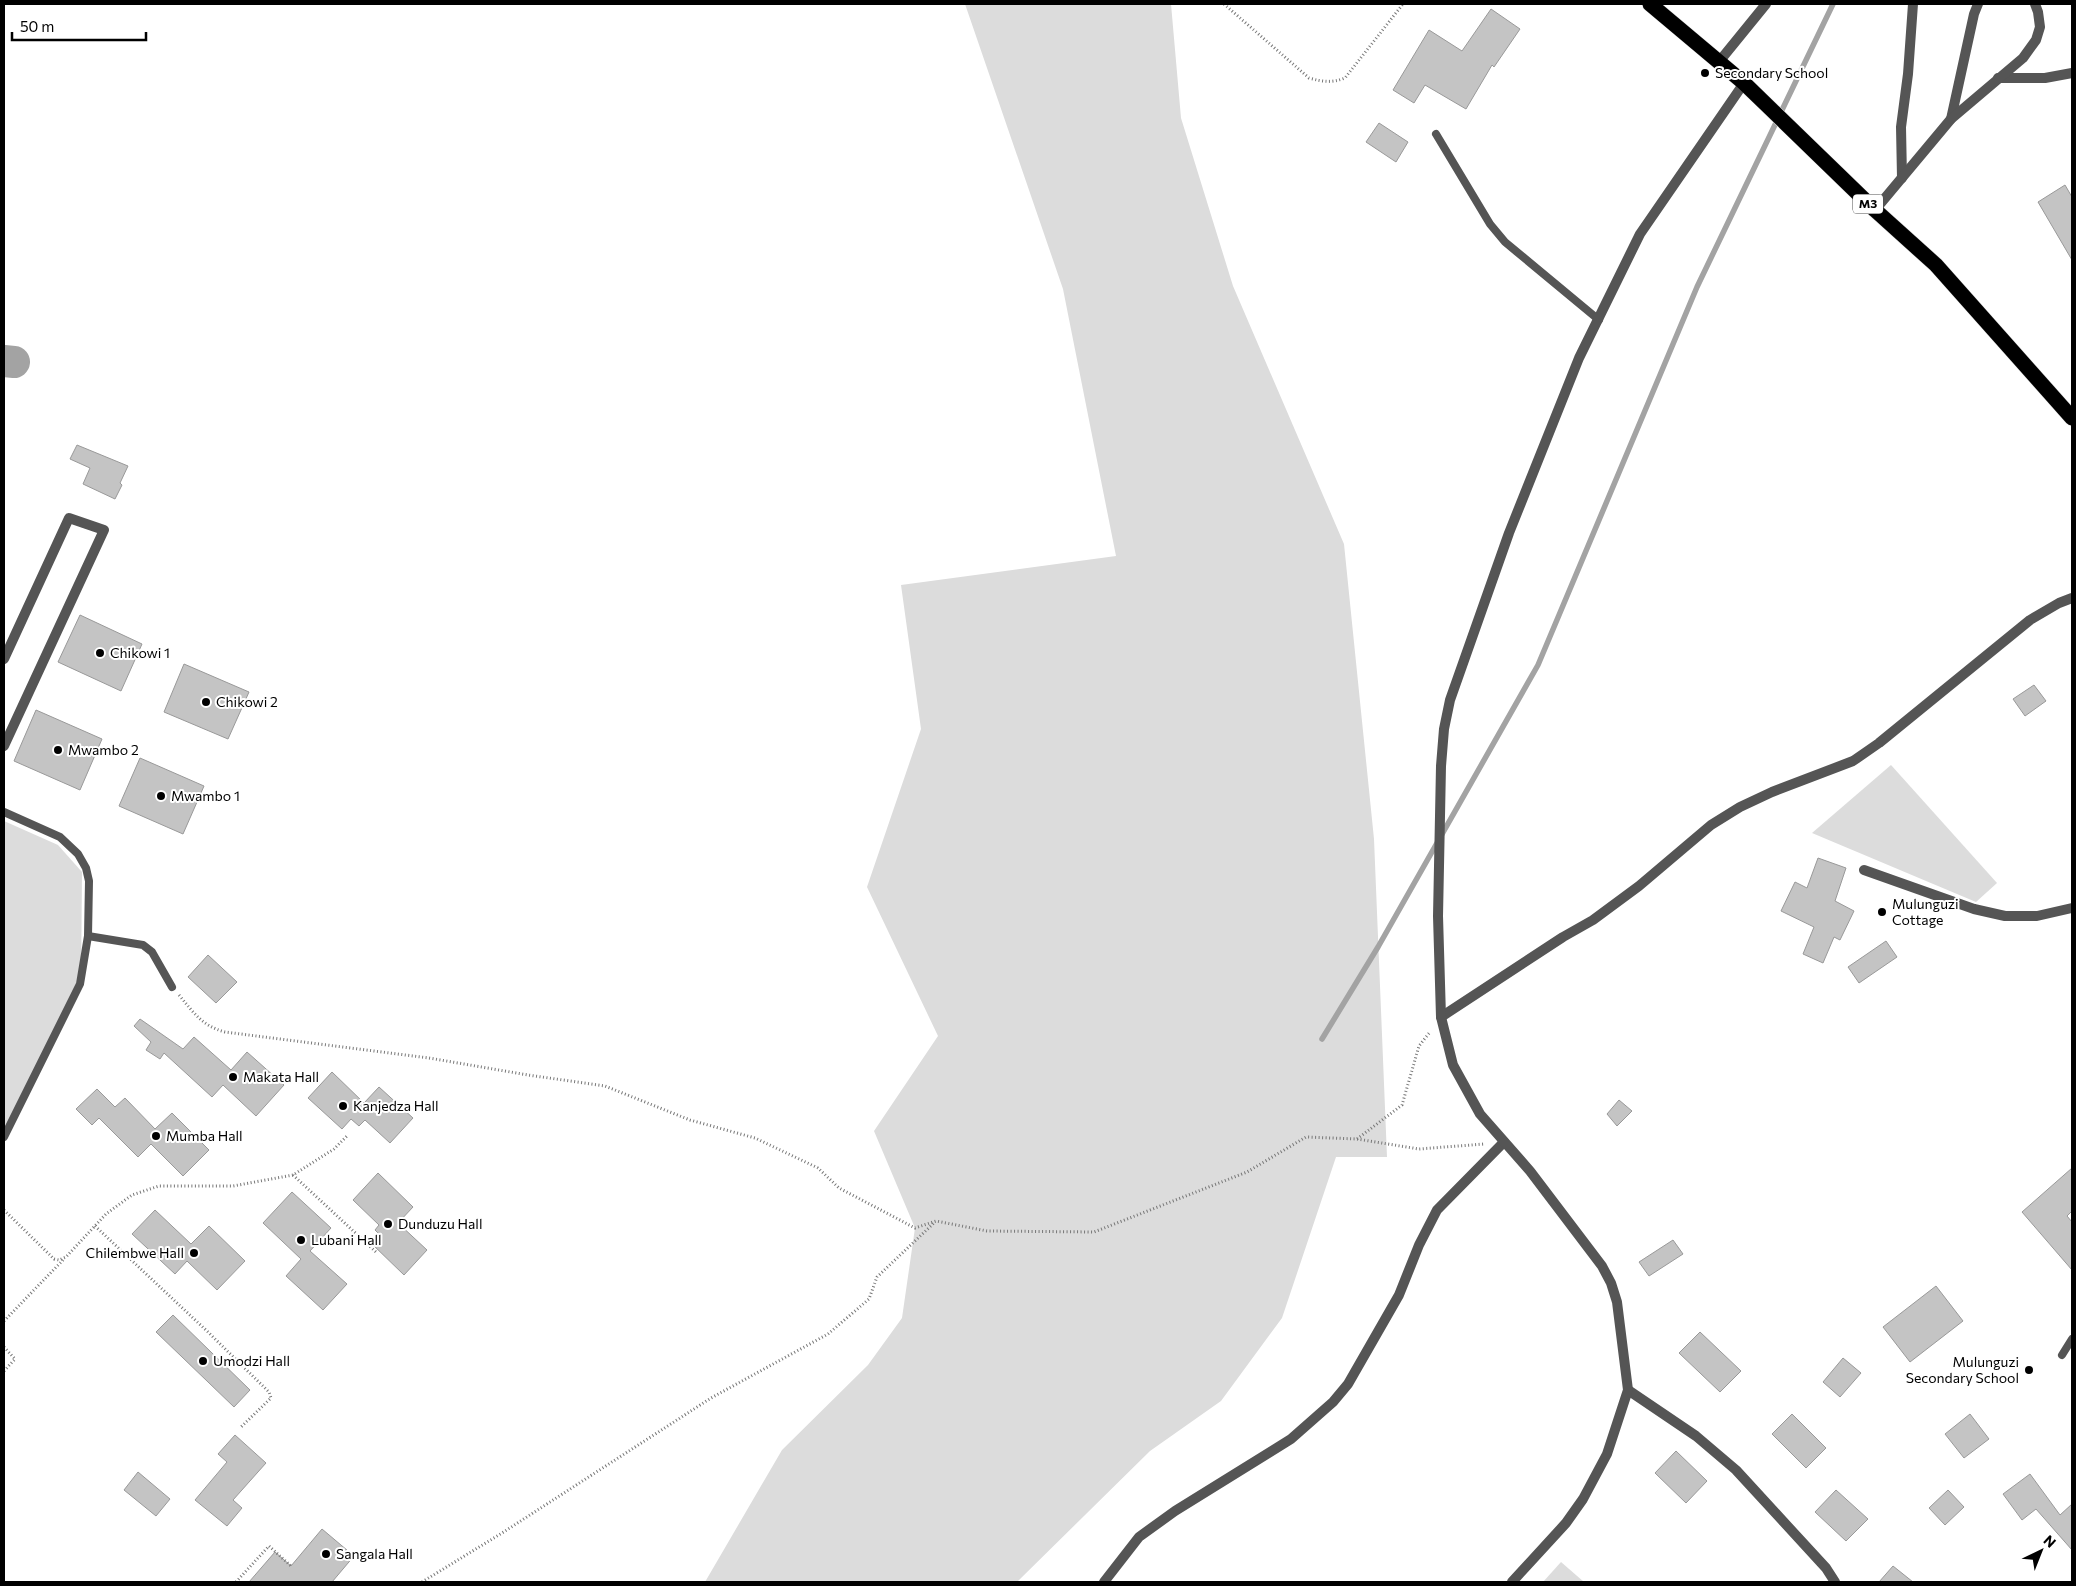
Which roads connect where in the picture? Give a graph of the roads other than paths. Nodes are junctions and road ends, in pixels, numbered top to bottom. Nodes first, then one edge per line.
1 (1650, 4) edge
2 (1766, 4) edge
3 (1913, 4) edge
4 (1978, 4) edge
5 (2035, 4) edge
6 (1718, 63) junction
7 (2072, 73) edge
8 (1998, 78) junction
9 (1744, 83) junction
10 (1951, 119) junction
11 (1436, 134) dead end
12 (1902, 178) junction
13 (1875, 210) junction
14 (1598, 320) junction
15 (2072, 418) edge
16 (2072, 598) edge
17 (4, 659) edge
18 (4, 746) edge
19 (4, 812) edge
20 (1864, 870) dead end
21 (2072, 908) edge
22 (88, 936) junction
23 (172, 987) road end
24 (1441, 1017) junction
25 (4, 1137) edge
26 (1504, 1142) junction
27 (2072, 1339) edge
28 (2062, 1355) dead end
29 (1628, 1390) junction
30 (1104, 1582) edge
31 (1512, 1582) edge
32 (1835, 1582) edge

1 - 6 highway, M3
2 - 6 street
3 - 12 street
4 - 10 street
5 - 8 street
6 - 9 highway, M3
7 - 8 street
8 - 10 street
9 - 13 highway, M3
9 - 14 street
10 - 12 street
11 - 14 lane
12 - 13 street
13 - 15 highway, M3
14 - 24 street
16 - 24 street
17 - 18 street
19 - 22 lane
20 - 21 street
22 - 23 lane
22 - 25 lane
24 - 26 street
26 - 29 street
26 - 30 street
27 - 28 lane
29 - 31 street
29 - 32 street

